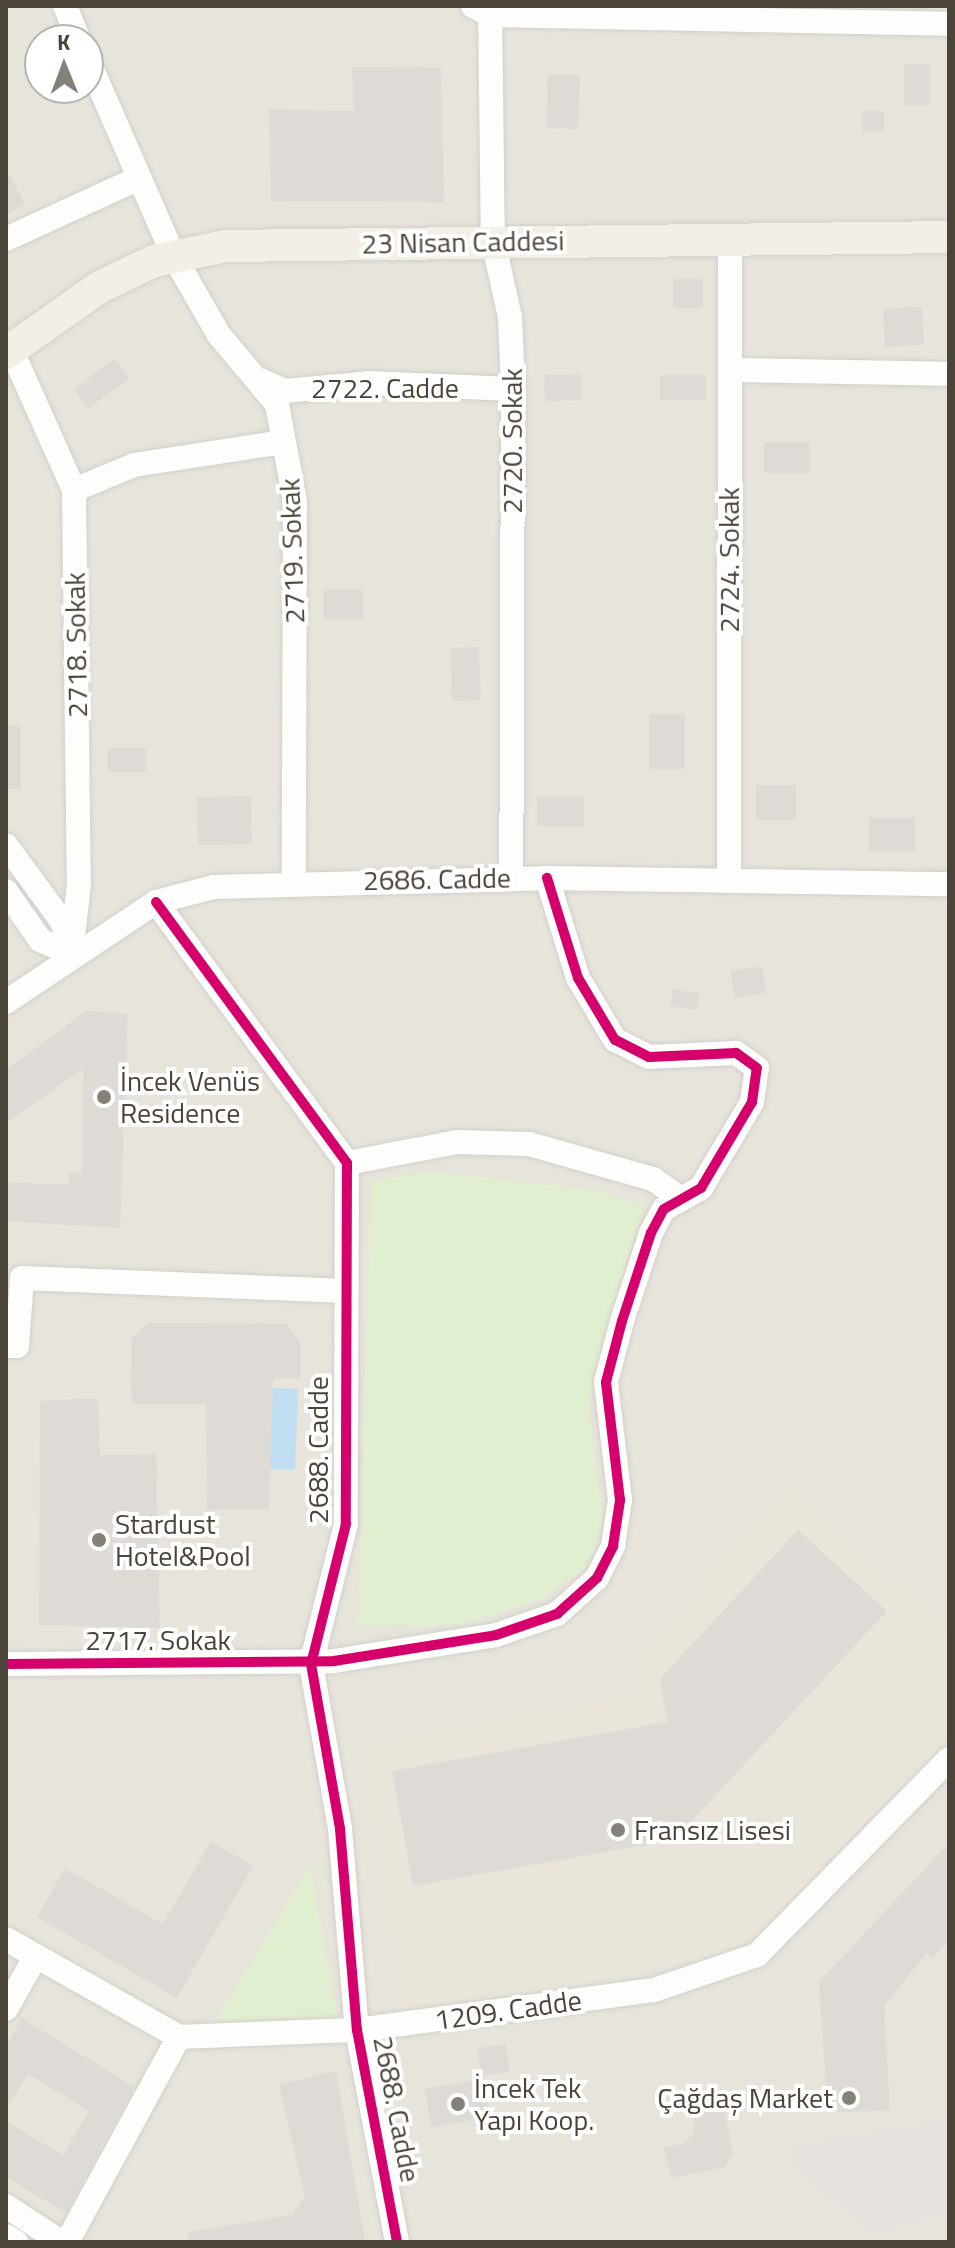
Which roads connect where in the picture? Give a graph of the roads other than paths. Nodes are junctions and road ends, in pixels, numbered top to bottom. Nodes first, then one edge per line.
1 (485, 9) edge
2 (702, 13) edge
3 (923, 15) edge
4 (949, 24) edge
5 (104, 97) edge
6 (139, 178) junction
7 (949, 237) edge
8 (6, 239) edge
9 (730, 239) junction
10 (493, 241) junction
11 (173, 255) junction
12 (9, 351) edge
13 (730, 370) junction
14 (949, 374) edge
15 (260, 380) junction
16 (513, 389) junction
17 (282, 442) junction
18 (74, 490) junction
19 (6, 845) edge
20 (511, 878) junction
21 (547, 878) junction
22 (729, 881) junction
23 (294, 882) junction
24 (949, 884) edge
25 (6, 891) edge
26 (156, 902) junction
27 (71, 954) junction
28 (6, 1002) edge
29 (347, 1163) junction
30 (682, 1199) junction
31 (341, 1291) junction
32 (6, 1346) edge
33 (6, 1664) edge
34 (311, 1664) junction
35 (949, 1759) edge
36 (6, 1939) edge
37 (36, 1956) junction
38 (6, 2009) edge
39 (357, 2030) junction
40 (179, 2037) junction
41 (6, 2206) edge
42 (6, 2236) edge
43 (16, 2242) edge
44 (61, 2242) edge
45 (67, 2242) edge
46 (397, 2242) edge

1 - 2 street
1 - 10 street, 2720. Sokak
2 - 3 street
3 - 4 street
5 - 6 street, 2719. Sokak
6 - 8 street
6 - 11 street, 2719. Sokak
7 - 9 main road, 23 Nisan Caddesi
9 - 10 main road, 23 Nisan Caddesi
9 - 13 street, 2724. Sokak
10 - 11 main road, 23 Nisan Caddesi
10 - 16 street, 2720. Sokak
11 - 12 main road, 23 Nisan Caddesi
11 - 15 street, 2719. Sokak
12 - 18 street, 2718. Sokak
13 - 14 street
13 - 22 street, 2724. Sokak
15 - 16 street, 2722. Cadde
15 - 17 street, 2719. Sokak
16 - 20 street, 2720. Sokak
17 - 18 street
17 - 23 street, 2719. Sokak
18 - 27 street, 2718. Sokak
19 - 27 street
20 - 21 street, 2686. Cadde
20 - 23 street, 2686. Cadde
21 - 22 street, 2686. Cadde
21 - 30 street, 2717. Sokak
22 - 24 street, 2686. Cadde
23 - 26 street, 2686. Cadde
25 - 27 street
26 - 27 street, 2686. Cadde
26 - 29 street
27 - 28 street, 2686. Cadde
29 - 30 street
29 - 31 street, 2688. Cadde
30 - 34 street, 2717. Sokak
31 - 32 street
31 - 34 street, 2688. Cadde
33 - 34 street, 2717. Sokak
34 - 39 street, 2688. Cadde
35 - 39 street, 1209. Cadde
36 - 37 street
37 - 38 street
37 - 40 street
39 - 40 street, 1209. Cadde
39 - 46 street, 2688. Cadde
40 - 45 street
41 - 44 street
42 - 43 street

